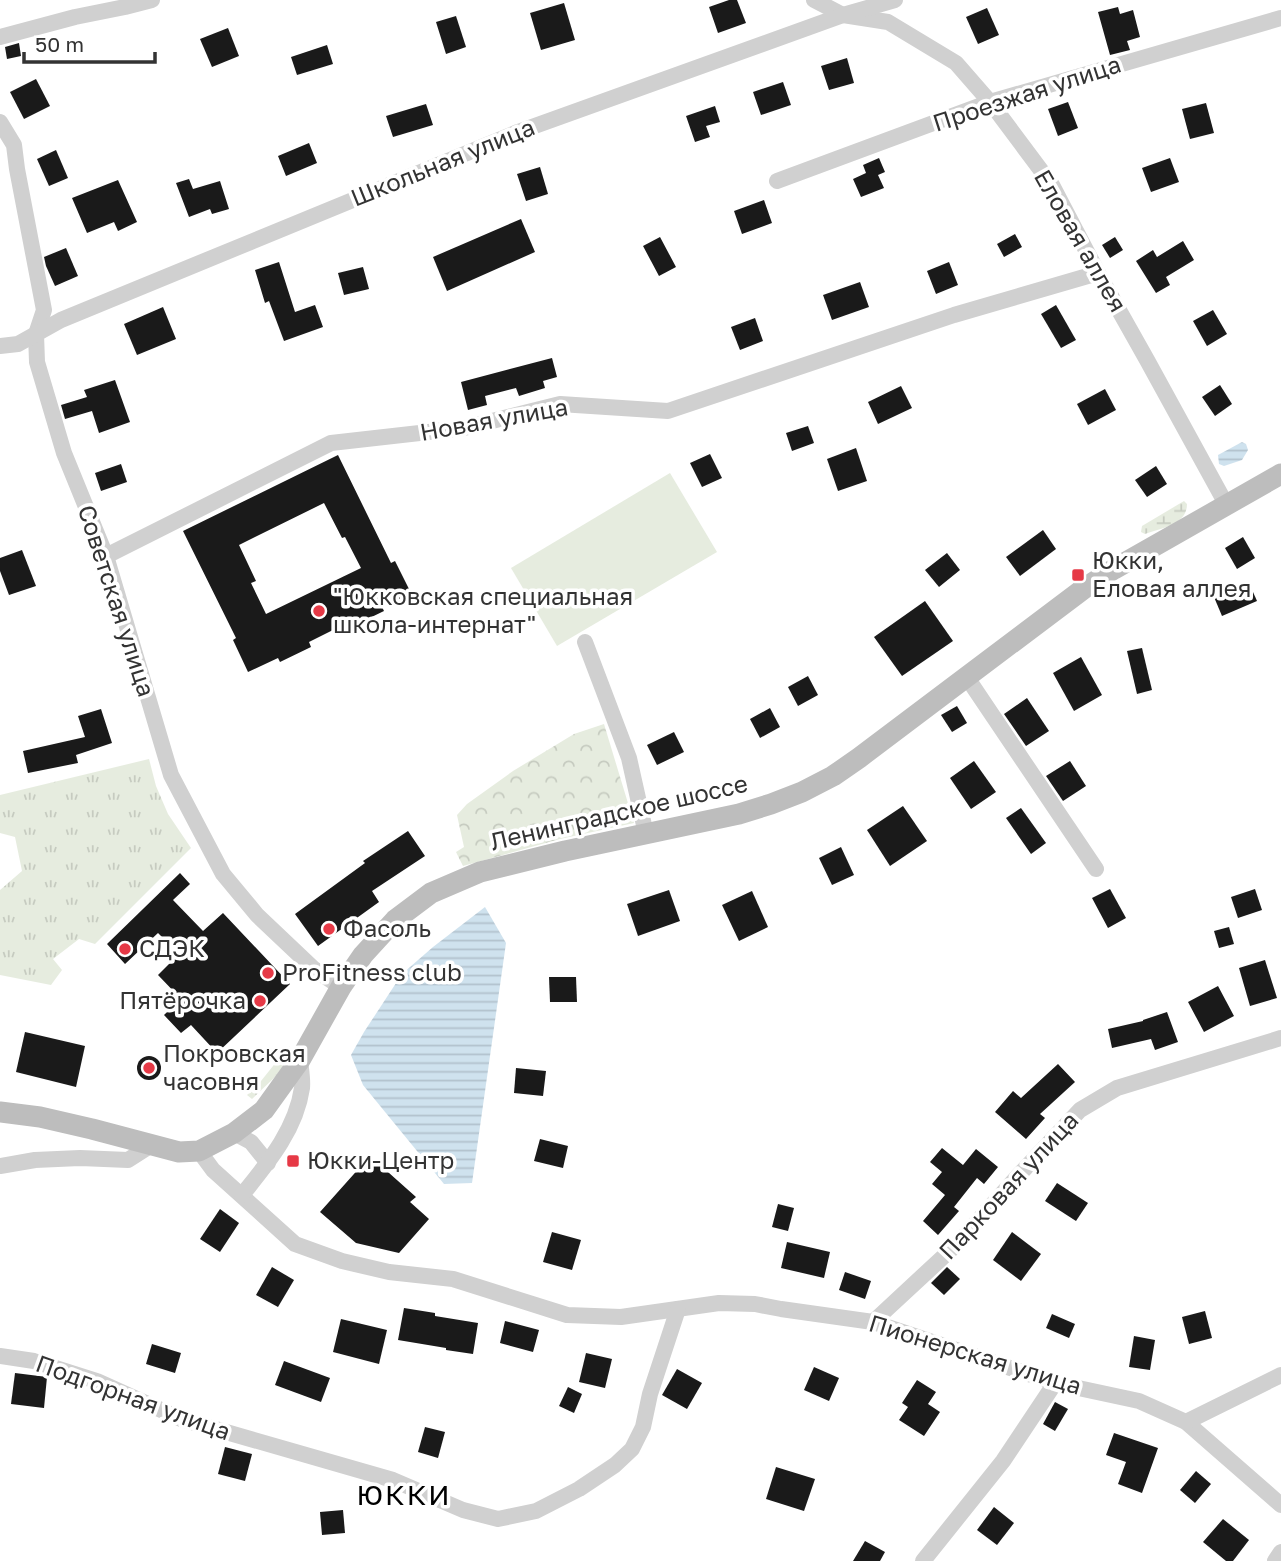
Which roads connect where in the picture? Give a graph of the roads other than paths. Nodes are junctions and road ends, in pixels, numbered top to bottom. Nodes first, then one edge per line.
1 (152, 0) edge
2 (814, 0) edge
3 (895, 0) edge
4 (843, 15) junction
5 (1281, 18) edge
6 (0, 37) edge
7 (990, 103) junction
8 (0, 122) edge
9 (777, 181) dead end
10 (1098, 273) junction
11 (36, 334) junction
12 (0, 346) edge
13 (1281, 474) edge
14 (1226, 504) junction
15 (106, 556) junction
16 (585, 642) dead end
17 (966, 677) junction
18 (646, 834) junction
19 (1096, 869) dead end
20 (341, 987) junction
21 (1281, 1038) edge
22 (300, 1060) junction
23 (0, 1112) edge
24 (234, 1133) junction
25 (153, 1144) junction
26 (199, 1151) junction
27 (268, 1163) junction
28 (0, 1166) edge
29 (242, 1195) junction
30 (678, 1309) junction
31 (873, 1322) junction
32 (0, 1356) edge
33 (1281, 1374) edge
34 (1055, 1383) junction
35 (1186, 1422) junction
36 (1281, 1504) edge
37 (1281, 1552) edge
38 (923, 1561) edge
39 (1275, 1561) edge

1 - 6 street
2 - 4 street
3 - 4 street, Школьная улица
4 - 7 street, Еловая аллея
4 - 11 street, Школьная улица
5 - 7 street, Проезжая улица
7 - 9 street, Проезжая улица
7 - 10 street, Еловая аллея
8 - 11 street, Советская улица
10 - 14 street, Еловая аллея
10 - 15 street, Новая улица
11 - 12 street, Школьная улица
11 - 15 street, Советская улица
13 - 14 main road, Ленинградское шоссе
14 - 17 main road, Ленинградское шоссе
15 - 20 street, Советская улица
16 - 18 street
17 - 18 main road, Ленинградское шоссе
17 - 19 street
18 - 20 main road, Ленинградское шоссе
20 - 22 main road, Ленинградское шоссе
21 - 31 street, Парковая улица
22 - 24 main road, Ленинградское шоссе
22 - 27 street
23 - 25 main road
24 - 26 main road, Ленинградское шоссе
24 - 27 street
25 - 26 main road
25 - 28 street
26 - 29 street, Пионерская улица
27 - 29 street
29 - 30 street, Пионерская улица
30 - 31 street, Пионерская улица
30 - 32 street, Подгорная улица
31 - 34 street, Пионерская улица
33 - 35 street
34 - 35 street, Пионерская улица
34 - 38 street
35 - 36 street, Пионерская улица
37 - 39 street

